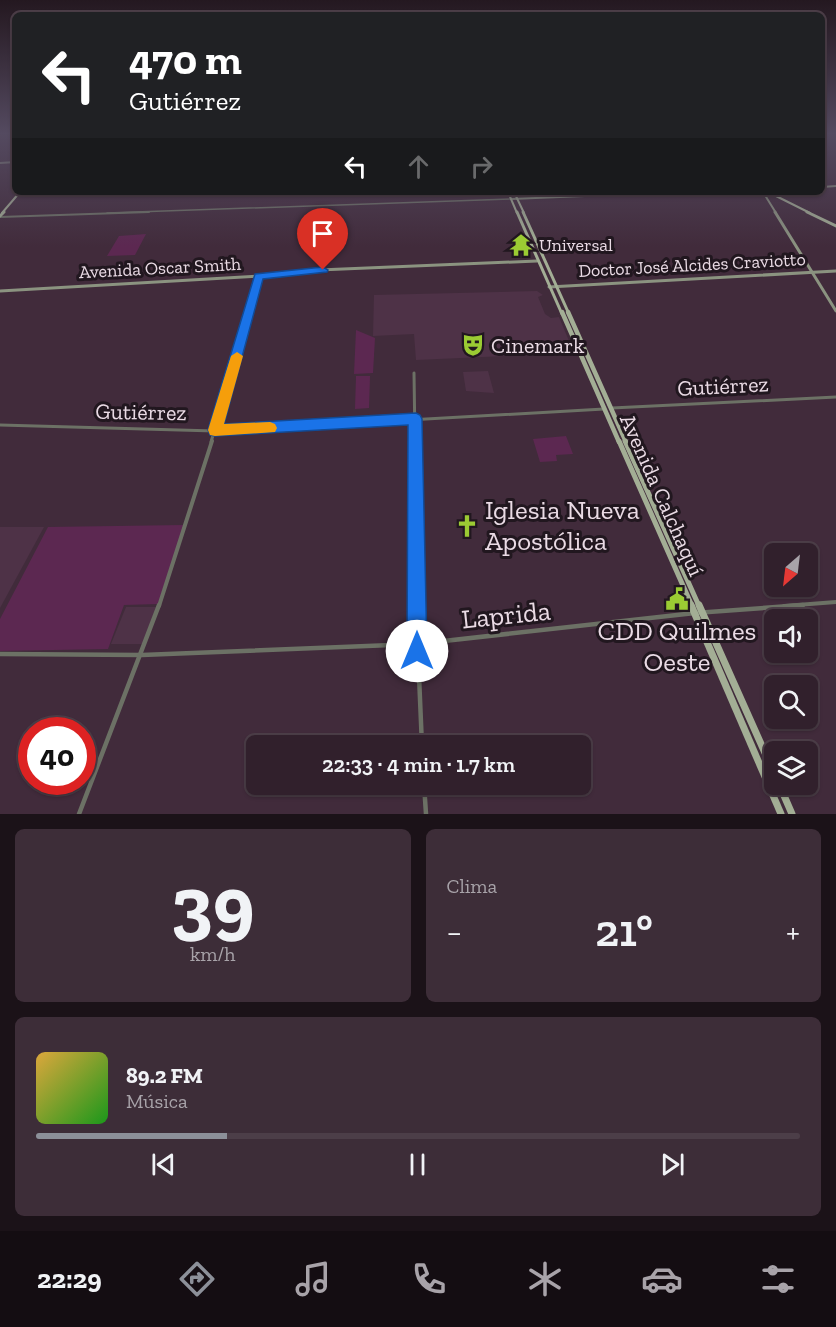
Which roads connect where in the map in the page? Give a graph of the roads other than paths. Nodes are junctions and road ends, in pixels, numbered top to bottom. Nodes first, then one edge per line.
1 (17, 195) edge
2 (509, 195) edge
3 (516, 195) edge
4 (600, 195) edge
5 (767, 195) edge
6 (771, 195) edge
7 (517, 198) junction
8 (511, 199) junction
9 (0, 215) edge
10 (836, 226) edge
11 (539, 261) junction
12 (836, 271) edge
13 (812, 272) junction
14 (259, 276) junction
15 (550, 276) junction
16 (549, 286) junction
17 (554, 286) junction
18 (0, 291) edge
19 (552, 294) junction
20 (558, 294) junction
21 (836, 311) edge
22 (414, 372) dead end
23 (836, 397) edge
24 (608, 408) junction
25 (416, 419) junction
26 (0, 424) edge
27 (215, 430) junction
28 (836, 602) edge
29 (704, 612) junction
30 (695, 613) junction
31 (417, 644) junction
32 (0, 654) edge
33 (142, 655) junction
34 (421, 735) edge
35 (764, 749) edge
36 (425, 795) edge
37 (784, 795) edge
38 (79, 814) edge
39 (426, 814) edge
40 (781, 814) edge
41 (792, 814) edge

1 - 9 main road
2 - 8 main road, Avenida Calchaquí
3 - 7 main road, Avenida Calchaquí
4 - 7 main road
5 - 13 main road
6 - 10 main road
7 - 8 main road
7 - 15 main road, Avenida Calchaquí
8 - 9 street
8 - 11 main road, Avenida Calchaquí
11 - 14 main road, Avenida Oscar Smith
11 - 15 main road
11 - 16 main road, Avenida Calchaquí
12 - 13 main road, Doctor José Alcides Craviotto
13 - 17 main road, Doctor José Alcides Craviotto
13 - 21 main road
14 - 18 main road, Avenida Oscar Smith
14 - 27 street
15 - 17 main road, Avenida Calchaquí
16 - 17 main road, Doctor José Alcides Craviotto
16 - 19 main road, Avenida Calchaquí
17 - 20 main road, Avenida Calchaquí
19 - 20 main road
19 - 24 main road, Avenida Calchaquí
20 - 24 main road, Avenida Calchaquí
22 - 25 street
23 - 24 street, Gutiérrez
24 - 25 street, Gutiérrez
24 - 29 main road, Avenida Calchaquí
24 - 30 main road, Avenida Calchaquí
25 - 27 street, Gutiérrez
25 - 31 street
26 - 27 street, Gutiérrez
27 - 33 street
28 - 29 street, Laprida
29 - 30 street, Laprida
29 - 35 main road, Avenida Calchaquí
30 - 31 street, Laprida
30 - 40 main road, Avenida Calchaquí
31 - 33 street, Laprida
31 - 34 street
32 - 33 street, Laprida
33 - 38 street
36 - 39 street
37 - 41 main road

